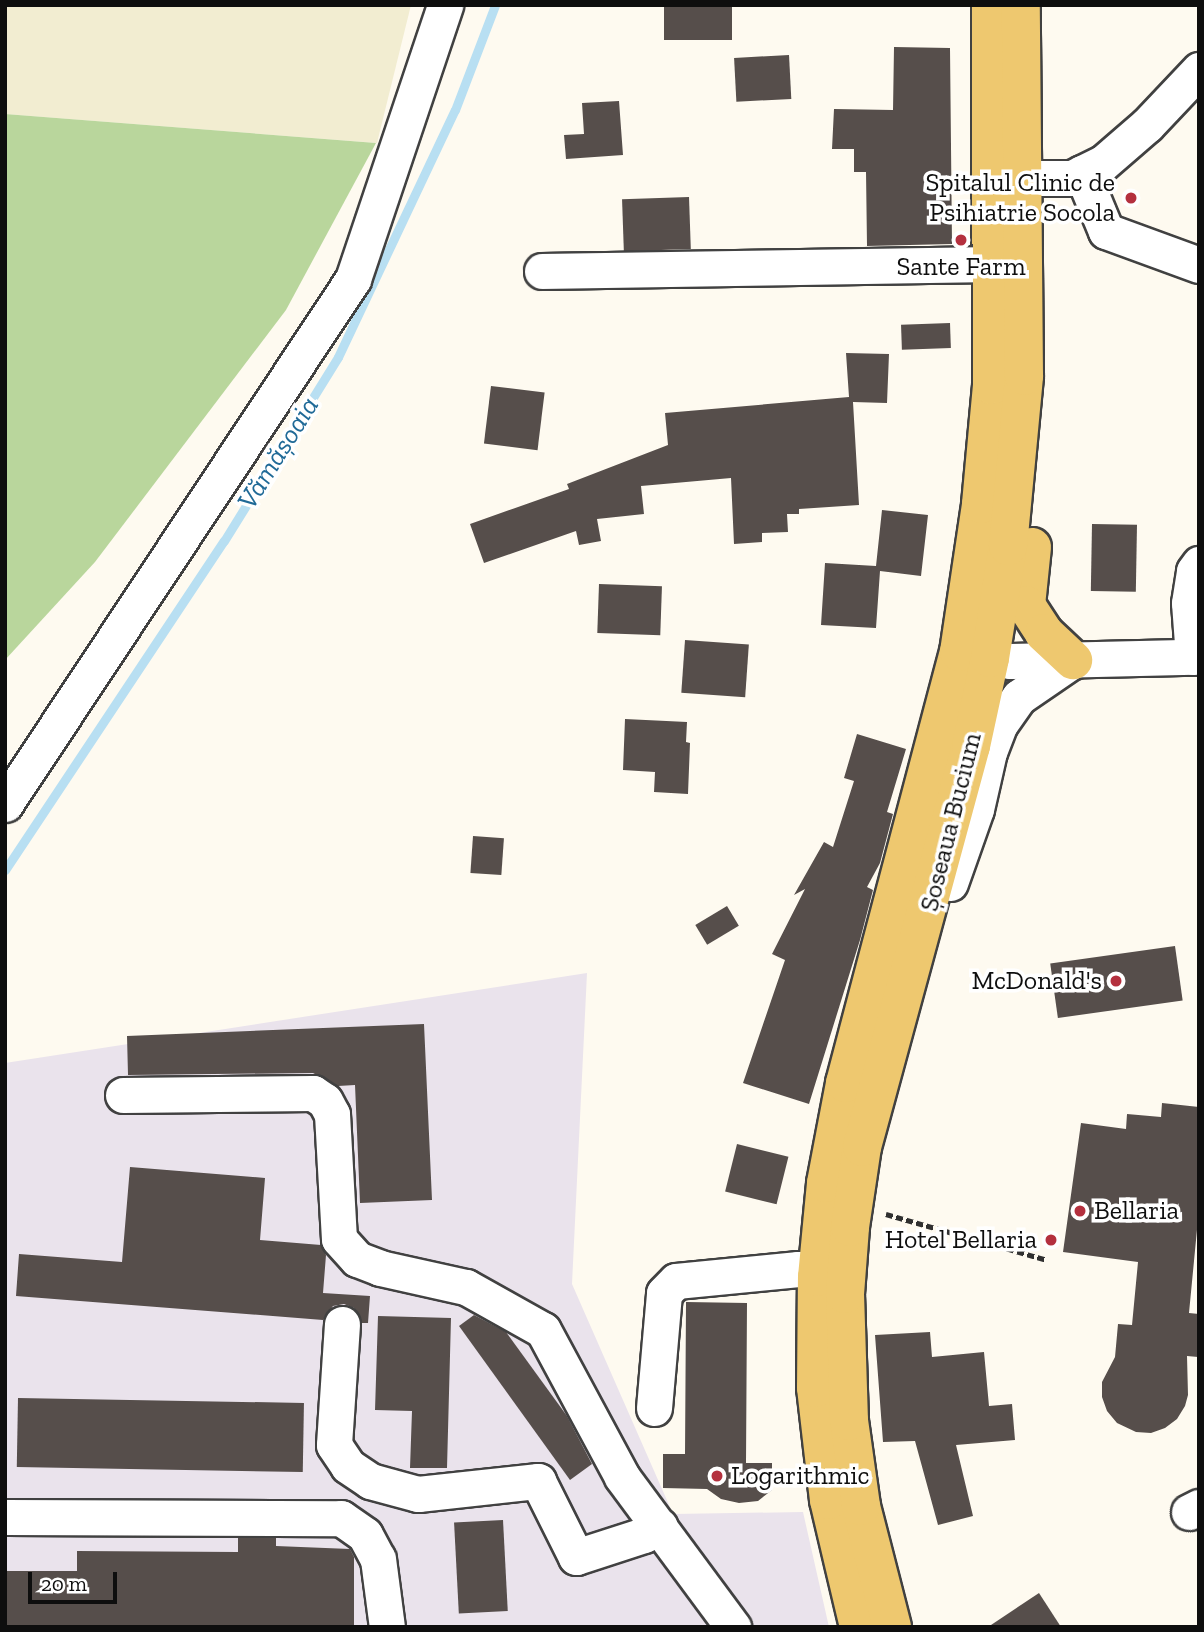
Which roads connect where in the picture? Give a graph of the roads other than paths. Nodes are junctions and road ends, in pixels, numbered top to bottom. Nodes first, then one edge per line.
1 (445, 5) edge
2 (991, 5) edge
3 (1021, 5) edge
4 (1199, 70) edge
5 (1082, 173) junction
6 (1008, 178) junction
7 (992, 264) junction
8 (1199, 265) edge
9 (542, 271) dead end
10 (1018, 462) junction
11 (1199, 564) edge
12 (975, 655) junction
13 (1073, 660) junction
14 (5, 804) edge
15 (893, 1033) junction
16 (123, 1095) dead end
17 (832, 1270) junction
18 (342, 1324) dead end
19 (654, 1408) dead end
20 (5, 1517) edge
21 (660, 1526) junction
22 (387, 1627) edge
23 (733, 1627) edge
24 (859, 1627) edge
25 (892, 1627) edge

1 - 14 lane
2 - 6 main road, Șoseaua Bucium
3 - 6 main road, Șoseaua Bucium
4 - 5 lane
5 - 6 lane
5 - 8 lane
6 - 7 main road, Șoseaua Bucium
6 - 10 main road, Șoseaua Bucium
7 - 9 lane
7 - 12 main road, Șoseaua Bucium
10 - 12 main road, Șoseaua Bucium
10 - 13 main road
11 - 13 lane
12 - 13 lane
12 - 15 main road, Șoseaua Bucium
12 - 17 main road, Șoseaua Bucium
13 - 15 lane
15 - 17 main road, Șoseaua Bucium
16 - 21 lane
17 - 19 lane
17 - 24 main road, Șoseaua Bucium
17 - 25 main road, Șoseaua Bucium
18 - 21 lane
20 - 22 lane
21 - 23 lane

